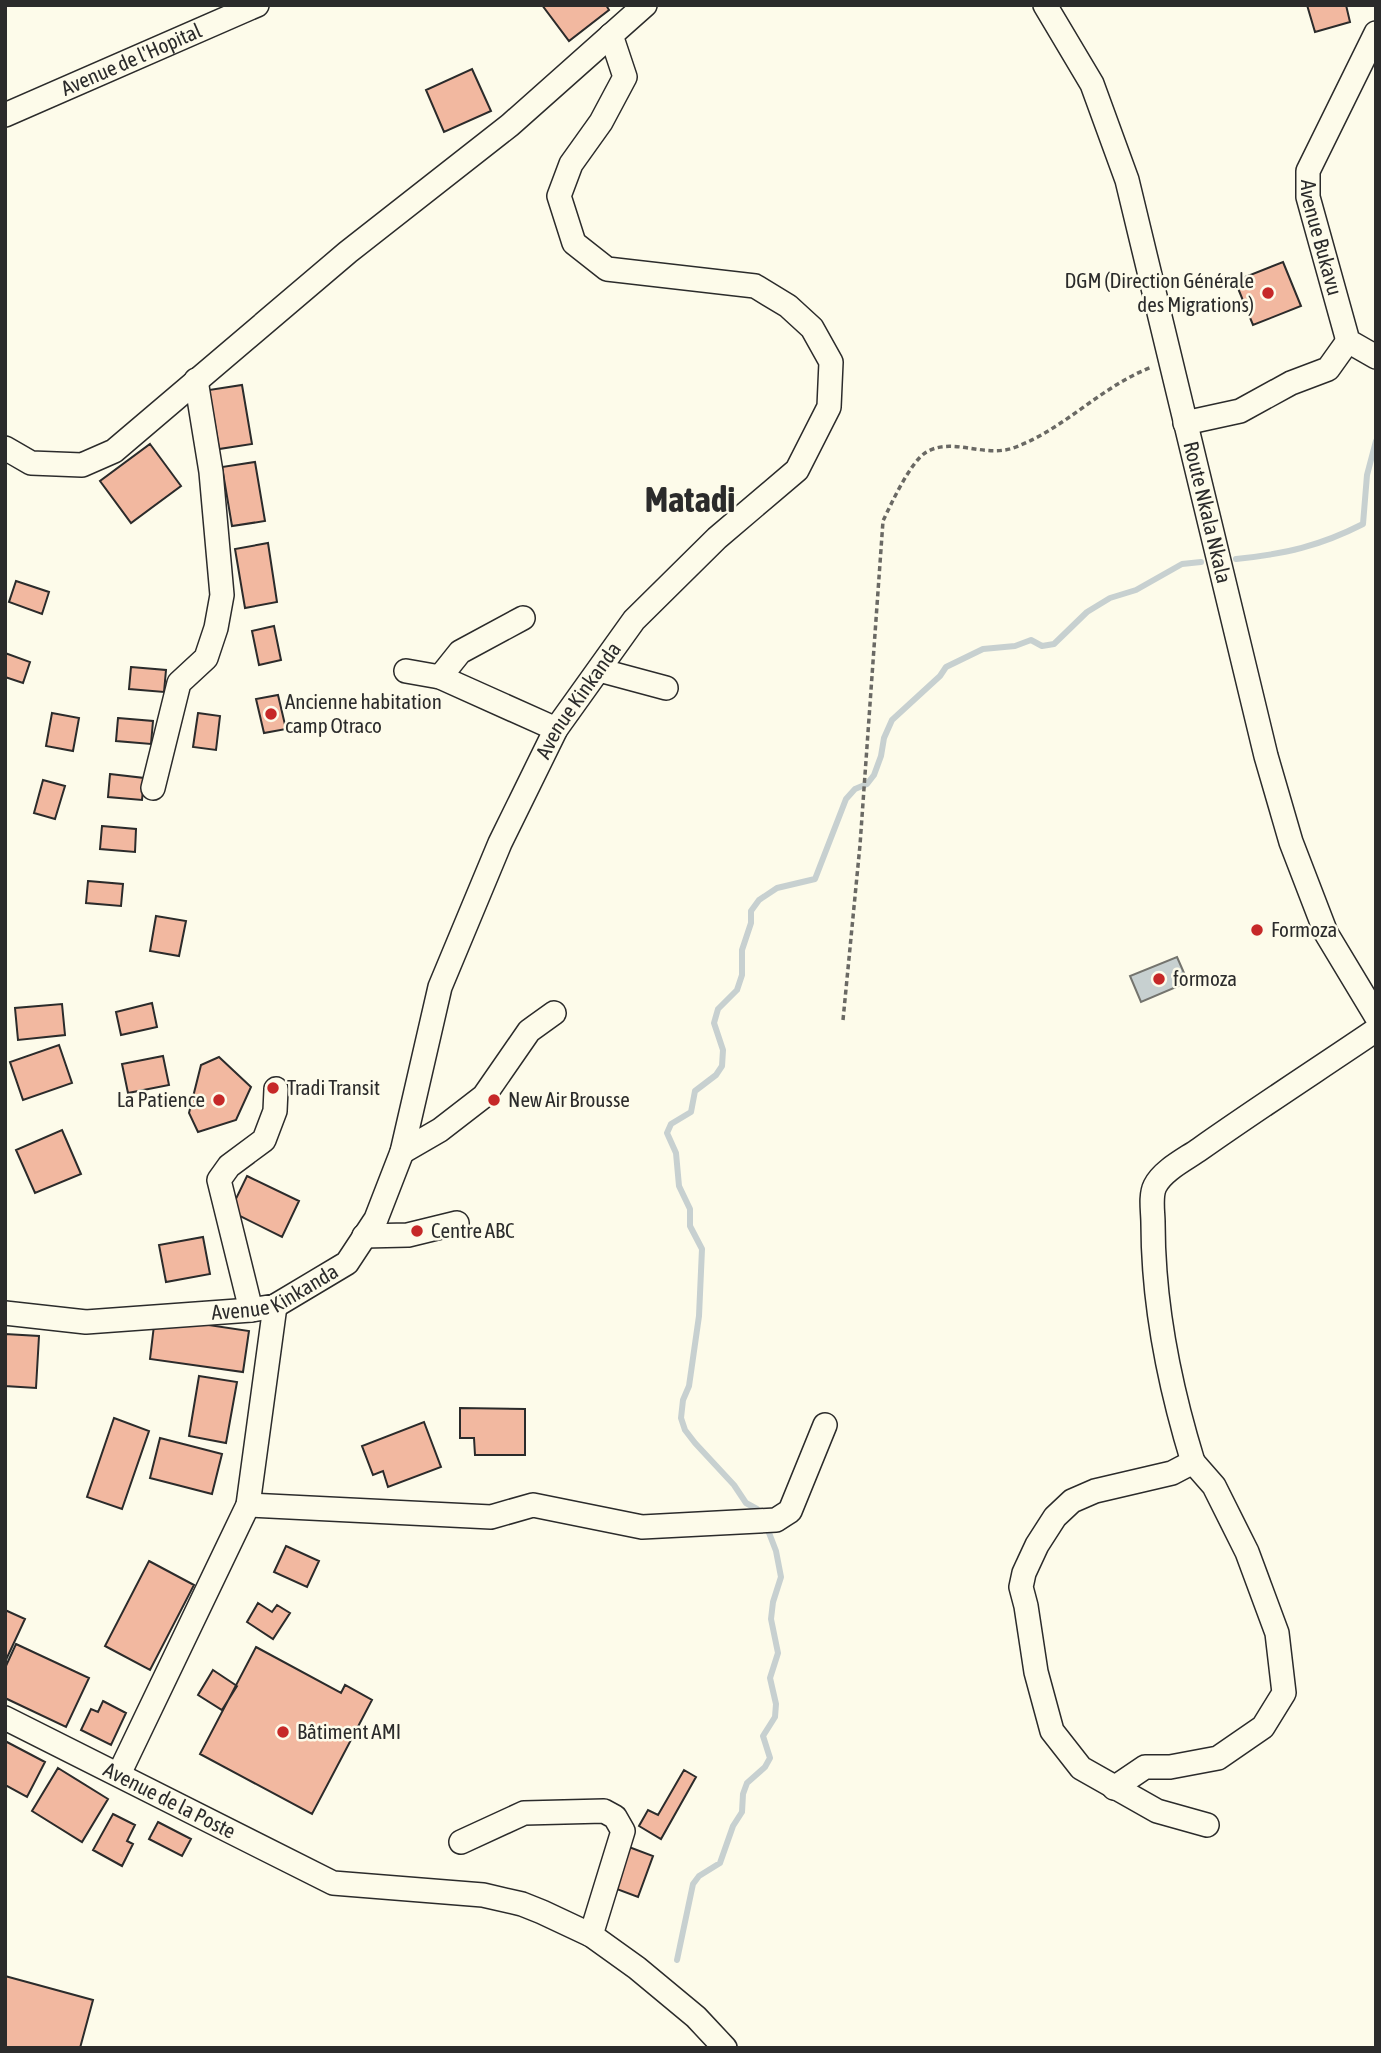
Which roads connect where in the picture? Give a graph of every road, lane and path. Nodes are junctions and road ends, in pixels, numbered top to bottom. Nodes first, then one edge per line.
1 (257, 5) edge
2 (645, 5) edge
3 (1045, 5) edge
4 (1376, 33) edge
5 (611, 35) junction
6 (5, 116) edge
7 (1348, 341) junction
8 (1376, 357) edge
9 (1170, 360) junction
10 (196, 380) junction
11 (1185, 423) junction
12 (5, 448) edge
13 (523, 618) dead end
14 (599, 670) junction
15 (406, 671) dead end
16 (440, 677) junction
17 (666, 688) dead end
18 (556, 729) junction
19 (153, 788) dead end
20 (554, 1013) dead end
21 (1376, 1016) edge
22 (843, 1020) dead end
23 (1376, 1030) edge
24 (276, 1089) dead end
25 (402, 1152) junction
26 (457, 1223) dead end
27 (364, 1236) junction
28 (275, 1306) junction
29 (251, 1310) junction
30 (5, 1313) edge
31 (825, 1425) dead end
32 (1193, 1462) junction
33 (248, 1505) junction
34 (5, 1718) edge
35 (119, 1774) junction
36 (1114, 1788) junction
37 (1207, 1825) dead end
38 (461, 1842) dead end
39 (591, 1935) junction
40 (725, 2048) edge

1 - 6 street, Avenue de l'Hopital
2 - 5 street
3 - 9 street, Route Nkala Nkala
4 - 7 street, Avenue Bukavu
5 - 10 street
5 - 14 street, Avenue Kinkanda
7 - 8 street
7 - 11 street
9 - 11 street, Route Nkala Nkala
9 - 22 path
10 - 12 street
10 - 19 street
11 - 21 street, Route Nkala Nkala
13 - 16 street
14 - 17 street
14 - 18 street, Avenue Kinkanda
15 - 16 street
16 - 18 street
18 - 25 street, Avenue Kinkanda
20 - 25 street
23 - 32 street
24 - 29 street
25 - 27 street, Avenue Kinkanda
26 - 27 street
27 - 28 street, Avenue Kinkanda
28 - 29 street, Avenue Kinkanda
28 - 33 street
29 - 30 street, Avenue Kinkanda
31 - 33 street
32 - 36 street
32 - 36 street
33 - 35 street
34 - 35 street, Avenue de la Poste
35 - 39 street, Avenue de la Poste
36 - 37 street
38 - 39 street
39 - 40 street

